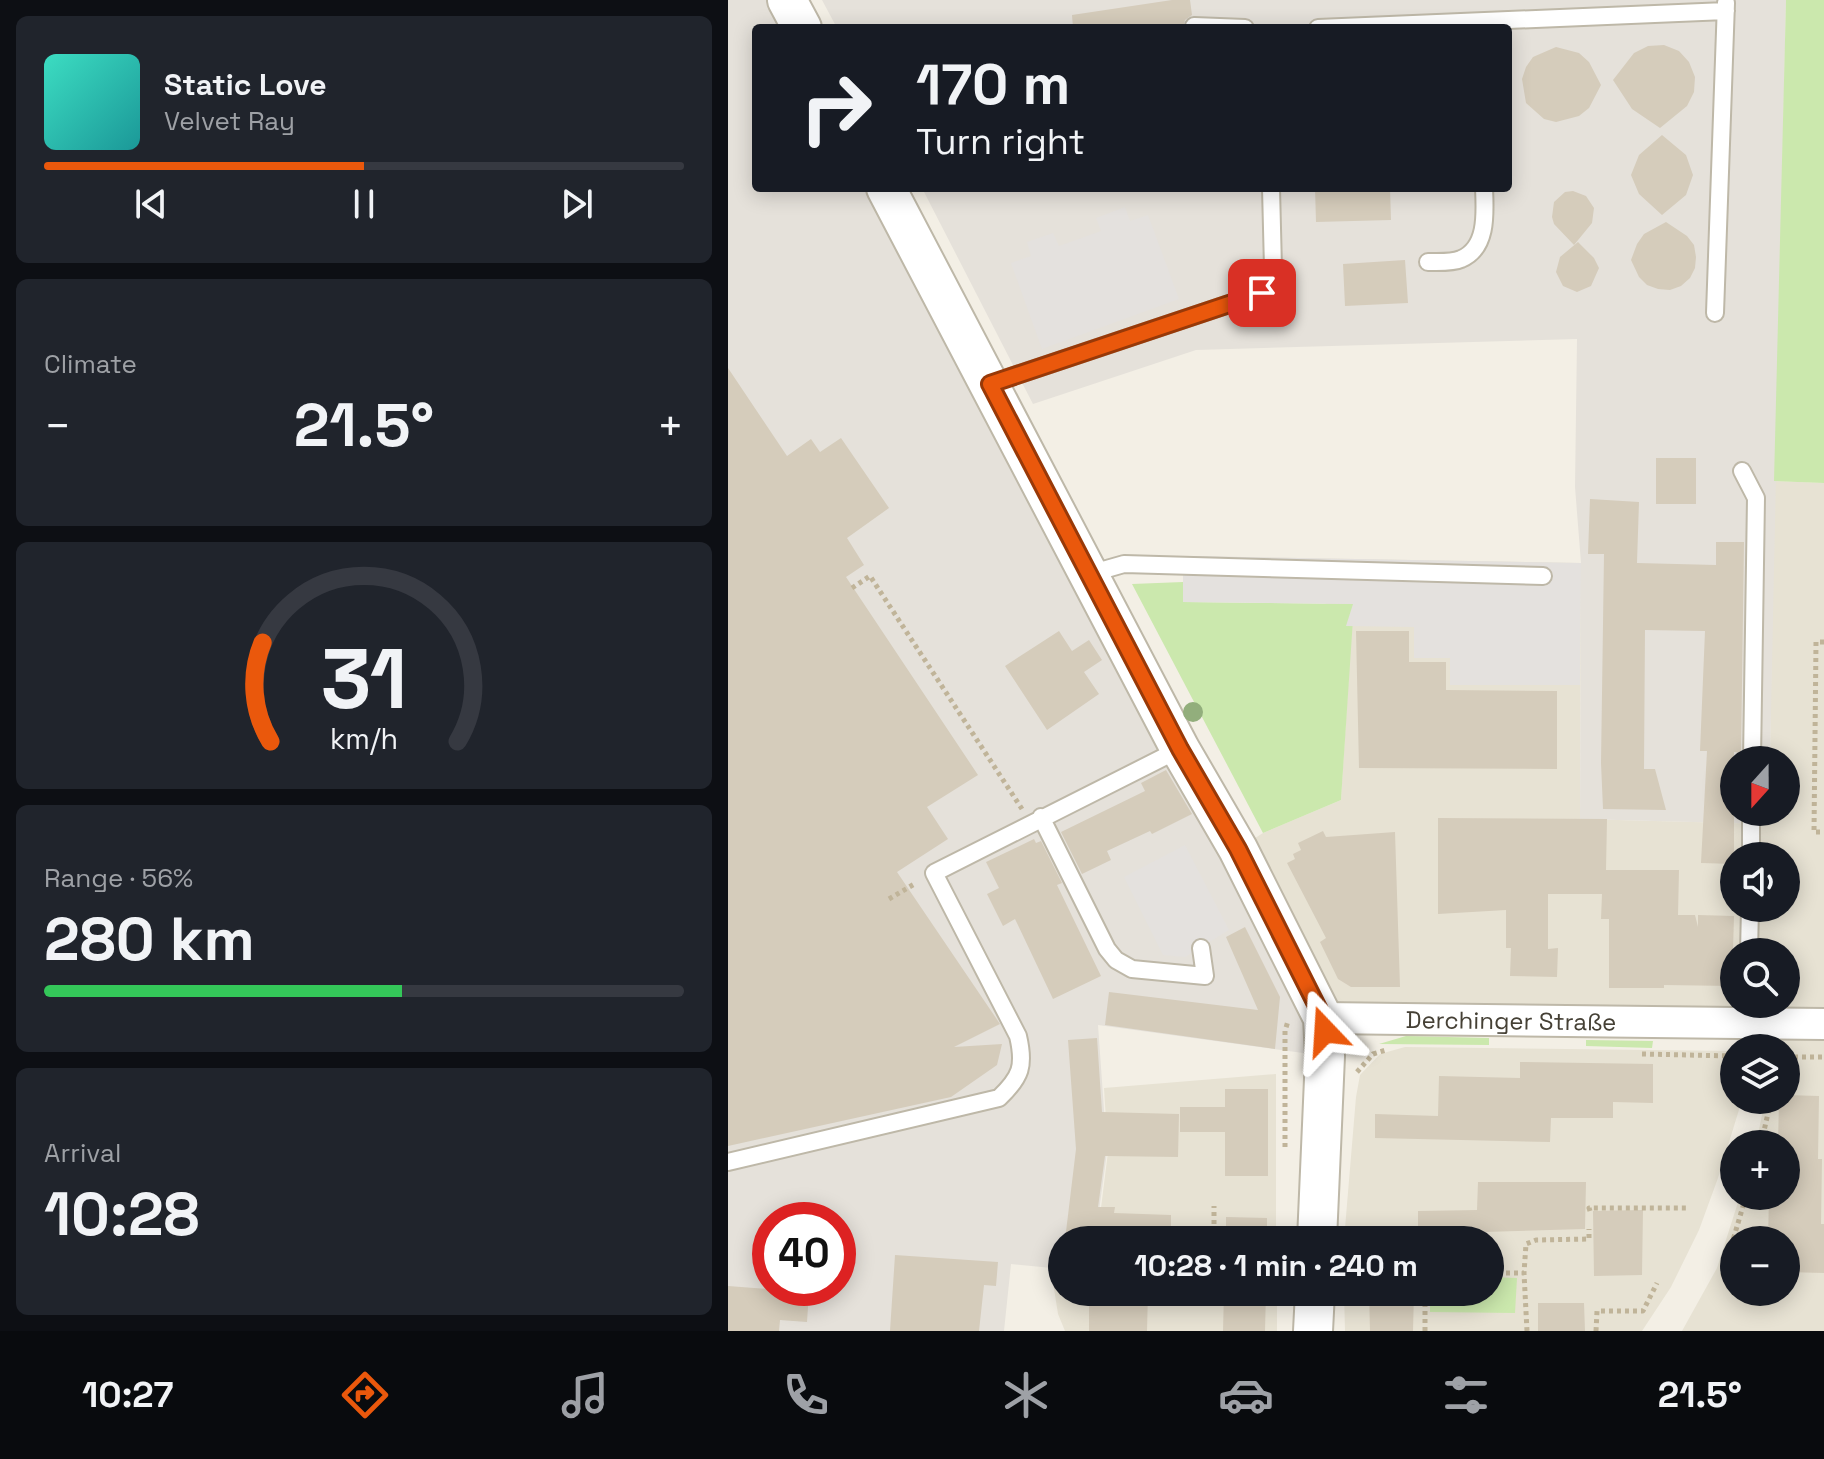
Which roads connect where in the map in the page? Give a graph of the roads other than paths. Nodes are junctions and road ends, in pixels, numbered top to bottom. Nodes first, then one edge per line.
1 (787, 0) edge
2 (1726, 6) edge
3 (800, 24) edge
4 (1489, 24) edge
5 (888, 192) edge
6 (1271, 192) edge
7 (1484, 192) edge
8 (1428, 262) dead end
9 (1715, 313) dead end
10 (990, 384) junction
11 (1742, 471) dead end
12 (1089, 574) junction
13 (1543, 576) dead end
14 (1752, 746) edge
15 (1180, 749) junction
16 (1036, 820) junction
17 (1201, 948) dead end
18 (1720, 1014) edge
19 (1323, 1018) junction
20 (1778, 1018) edge
21 (1824, 1024) edge
22 (728, 1162) edge
23 (1318, 1226) edge
24 (1314, 1306) edge
25 (1313, 1331) edge

1 - 3 street
2 - 4 lane
2 - 9 lane
5 - 10 street
6 - 10 lane
7 - 8 lane
10 - 12 street
11 - 14 lane
12 - 13 lane
12 - 15 street
15 - 16 lane
15 - 19 street
16 - 17 lane
16 - 22 lane
18 - 19 street, Derchinger Straße
19 - 23 street
20 - 21 street, Derchinger Straße
24 - 25 street

